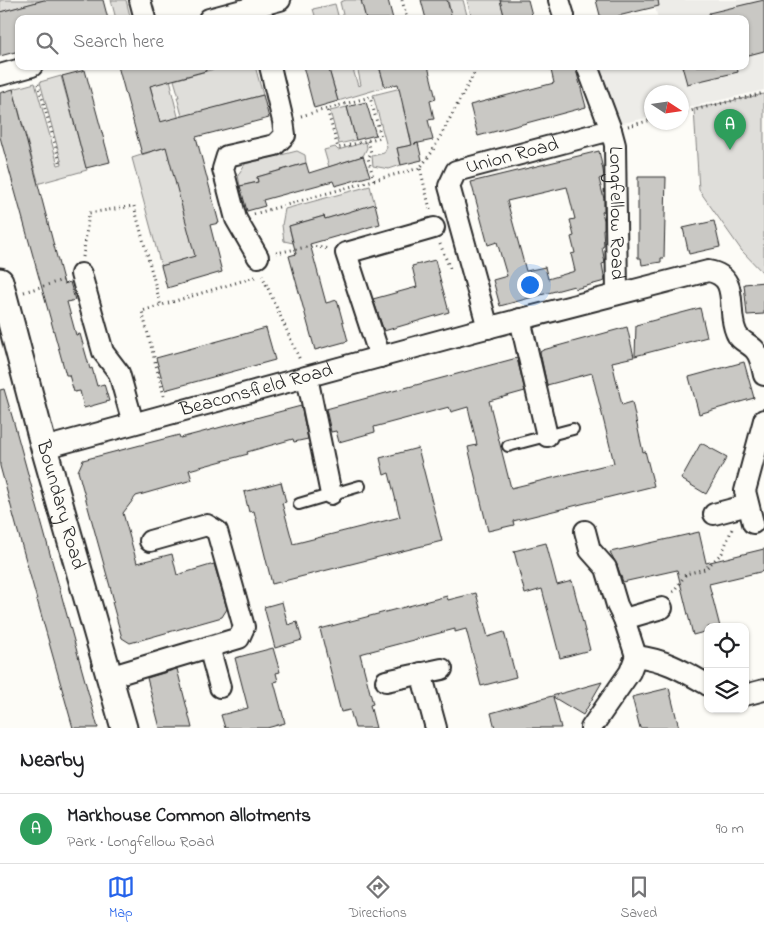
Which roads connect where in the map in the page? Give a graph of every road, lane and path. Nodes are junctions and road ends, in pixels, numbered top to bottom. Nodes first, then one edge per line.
1 (140, 0) edge
2 (280, 0) edge
3 (402, 0) edge
4 (256, 13) edge
5 (144, 15) edge
6 (240, 15) edge
7 (406, 15) edge
8 (271, 70) edge
9 (588, 70) edge
10 (34, 71) edge
11 (0, 75) edge
12 (764, 93) edge
13 (327, 109) junction
14 (689, 111) edge
15 (284, 121) junction
16 (610, 130) junction
17 (368, 140) junction
18 (60, 162) dead end
19 (420, 168) dead end
20 (374, 180) junction
21 (236, 220) junction
22 (434, 228) dead end
23 (346, 253) junction
24 (260, 266) junction
25 (81, 274) junction
26 (2, 293) edge
27 (617, 294) junction
28 (161, 306) junction
29 (520, 319) junction
30 (488, 328) junction
31 (380, 357) junction
32 (764, 375) edge
33 (307, 377) junction
34 (168, 414) junction
35 (764, 420) edge
36 (133, 423) junction
37 (573, 429) dead end
38 (547, 436) junction
39 (508, 446) dead end
40 (44, 448) junction
41 (360, 486) dead end
42 (331, 494) junction
43 (298, 504) dead end
44 (714, 514) dead end
45 (751, 516) junction
46 (585, 531) dead end
47 (150, 541) dead end
48 (662, 608) joint
49 (624, 619) junction
50 (209, 647) junction
51 (636, 656) junction
52 (442, 668) dead end
53 (422, 673) junction
54 (109, 677) junction
55 (386, 681) dead end
56 (704, 683) edge
57 (220, 688) dead end
58 (764, 690) edge
59 (749, 693) edge
60 (124, 728) edge
61 (436, 728) edge
62 (591, 728) edge

1 - 5 street
2 - 4 street
3 - 7 path
4 - 6 street
8 - 15 street
9 - 16 street, Longfellow Road
10 - 11 street
10 - 18 path
12 - 14 path
13 - 15 path
13 - 17 path
13 - 17 path
15 - 21 street
16 - 27 street, Longfellow Road
16 - 30 street, Union Road
17 - 20 path
19 - 20 path
20 - 21 path
21 - 24 street
22 - 23 street
23 - 24 path
23 - 31 street
24 - 28 path
24 - 33 path
25 - 26 path
25 - 28 path
25 - 36 street
26 - 40 street, Boundary Road
27 - 29 street, Beaconsfield Road
27 - 32 street, Longfellow Road
28 - 34 path
29 - 30 street, Beaconsfield Road
29 - 38 street
30 - 31 street, Beaconsfield Road
31 - 33 street, Beaconsfield Road
33 - 34 street, Beaconsfield Road
33 - 42 street
34 - 36 street, Beaconsfield Road
35 - 45 street
36 - 40 street, Beaconsfield Road
37 - 38 lane
38 - 39 lane
40 - 54 street, Boundary Road
41 - 42 lane
42 - 43 lane
44 - 45 street
45 - 48 path
46 - 49 street
47 - 50 street
48 - 49 street
49 - 51 street
50 - 54 street
50 - 57 street
51 - 56 street
51 - 62 street
52 - 53 street
53 - 55 street
53 - 61 street
54 - 60 street, Boundary Road
58 - 59 street

